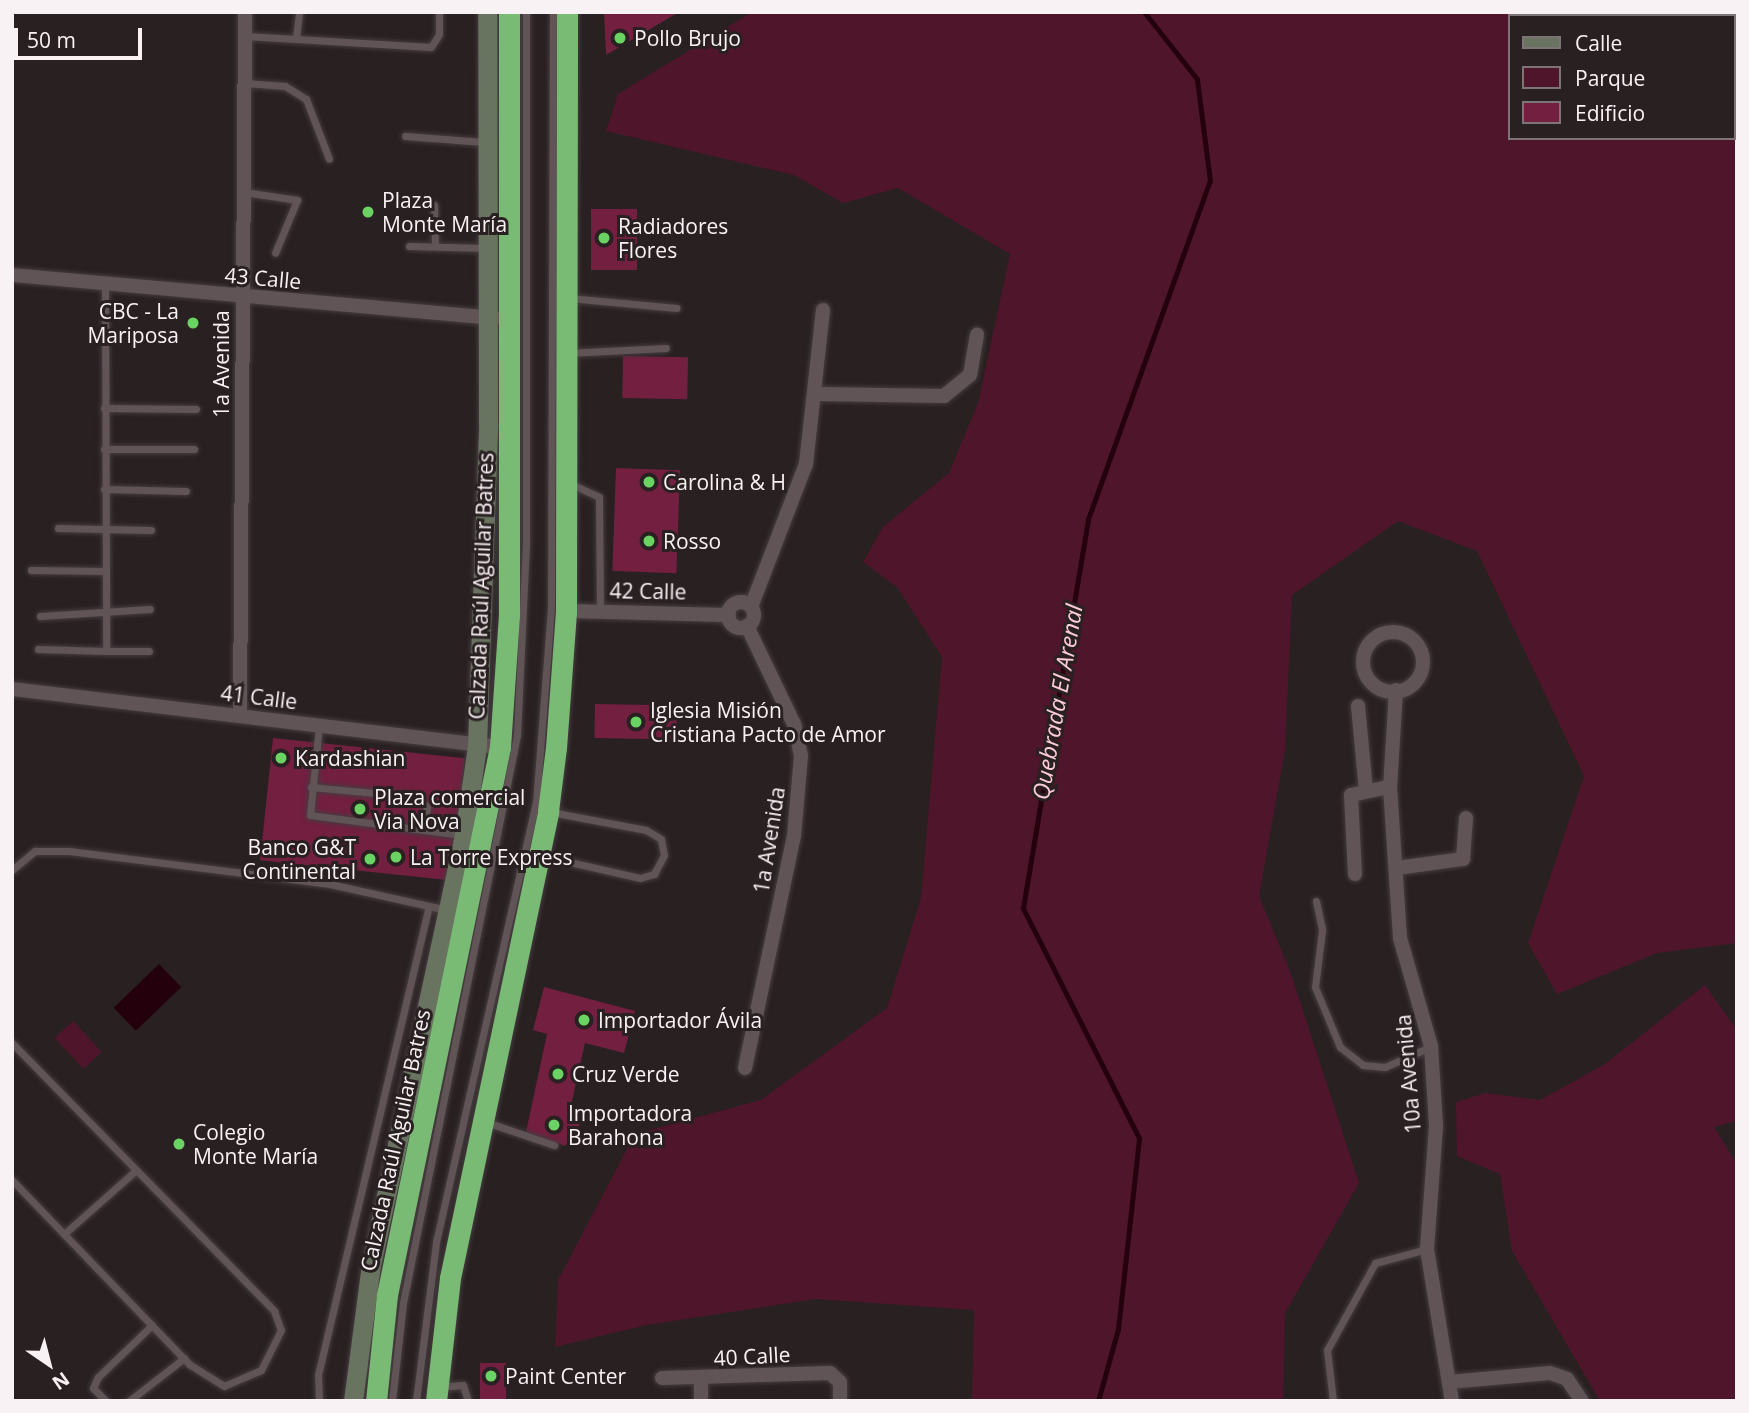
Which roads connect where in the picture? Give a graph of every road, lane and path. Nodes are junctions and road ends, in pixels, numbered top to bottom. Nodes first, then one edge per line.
1 (245, 12) edge
2 (299, 12) edge
3 (439, 12) edge
4 (487, 12) edge
5 (509, 12) edge
6 (526, 12) edge
7 (553, 12) edge
8 (566, 12) edge
9 (245, 36) junction
10 (296, 38) junction
11 (244, 83) junction
12 (405, 136) dead end
13 (485, 142) junction
14 (329, 159) dead end
15 (244, 192) junction
16 (434, 205) dead end
17 (409, 246) dead end
18 (435, 246) junction
19 (487, 248) junction
20 (275, 253) dead end
21 (12, 275) edge
22 (105, 284) junction
23 (243, 298) junction
24 (565, 298) junction
25 (677, 308) dead end
26 (823, 310) dead end
27 (487, 318) junction
28 (511, 318) junction
29 (977, 335) dead end
30 (667, 348) dead end
31 (567, 354) junction
32 (819, 394) junction
33 (104, 408) junction
34 (196, 409) dead end
35 (104, 449) junction
36 (194, 449) dead end
37 (566, 483) junction
38 (104, 489) junction
39 (186, 491) dead end
40 (58, 528) dead end
41 (105, 528) junction
42 (151, 530) dead end
43 (31, 570) dead end
44 (105, 571) junction
45 (751, 607) junction
46 (150, 609) dead end
47 (566, 611) junction
48 (600, 611) junction
49 (104, 613) junction
50 (729, 615) junction
51 (40, 616) dead end
52 (747, 626) junction
53 (38, 649) dead end
54 (106, 651) junction
55 (149, 651) dead end
56 (12, 689) edge
57 (1396, 690) junction
58 (1358, 706) dead end
59 (240, 716) junction
60 (319, 725) junction
61 (477, 746) junction
62 (500, 747) junction
63 (311, 787) junction
64 (1390, 787) junction
65 (1366, 790) junction
66 (548, 811) junction
67 (1466, 818) dead end
68 (424, 830) junction
69 (464, 835) junction
70 (538, 855) junction
71 (1396, 869) junction
72 (12, 870) edge
73 (1355, 874) dead end
74 (1316, 901) dead end
75 (439, 909) junction
76 (12, 1043) edge
77 (1431, 1046) junction
78 (745, 1068) dead end
79 (482, 1120) junction
80 (554, 1146) dead end
81 (136, 1170) junction
82 (12, 1180) edge
83 (64, 1234) junction
84 (1427, 1249) junction
85 (152, 1325) junction
86 (184, 1358) junction
87 (662, 1378) dead end
88 (701, 1379) junction
89 (1449, 1382) junction
90 (436, 1394) edge
91 (106, 1401) edge
92 (130, 1401) edge
93 (319, 1401) edge
94 (353, 1401) edge
95 (376, 1401) edge
96 (392, 1401) edge
97 (416, 1401) edge
98 (468, 1401) edge
99 (701, 1401) edge
100 (841, 1401) edge
101 (1333, 1401) edge
102 (1452, 1401) edge
103 (1582, 1401) edge

1 - 9 street, 1a Avenida
2 - 10 lane
3 - 10 lane
4 - 13 street
5 - 28 highway, Calzada Raúl Aguilar Batres
6 - 96 lane
7 - 97 lane
8 - 24 highway
9 - 10 lane
9 - 11 street, 1a Avenida
11 - 14 lane
11 - 15 street, 1a Avenida
12 - 13 lane
13 - 19 street
15 - 20 lane
15 - 23 street, 1a Avenida
16 - 18 lane
17 - 18 lane
18 - 19 lane
19 - 27 street
21 - 22 street, 43 Calle
22 - 23 street, 43 Calle
22 - 33 lane
23 - 27 street, 43 Calle
23 - 59 street, 1a Avenida
24 - 25 lane
24 - 31 highway
26 - 32 street
27 - 28 street, 43 Calle
27 - 61 street
28 - 62 highway, Calzada Raúl Aguilar Batres
29 - 32 street
30 - 31 lane
31 - 37 highway
32 - 45 street
33 - 34 lane
33 - 35 lane
35 - 36 lane
35 - 38 lane
37 - 47 highway
37 - 48 lane
38 - 39 lane
38 - 41 lane
40 - 41 lane
41 - 42 lane
41 - 44 lane
43 - 44 lane
44 - 49 lane
45 - 50 street
45 - 52 street
46 - 49 lane
47 - 48 street, 42 Calle
47 - 66 highway
48 - 50 street, 42 Calle
49 - 51 lane
49 - 54 lane
50 - 52 street
52 - 78 street, 1a Avenida
53 - 54 lane
54 - 55 lane
56 - 59 street, 41 Calle
57 - 57 street
57 - 64 street, 10a Avenida
58 - 65 street
59 - 60 street, 41 Calle
60 - 61 street, 41 Calle
60 - 63 lane
61 - 62 street, 41 Calle
61 - 69 street
62 - 95 highway, Calzada Raúl Aguilar Batres
63 - 68 lane
63 - 68 lane
64 - 65 street
64 - 71 street, 10a Avenida
65 - 73 street
66 - 70 highway
66 - 70 lane
67 - 71 street
68 - 69 lane
69 - 75 street
70 - 79 highway
71 - 77 street, 10a Avenida
72 - 75 lane
74 - 77 lane
75 - 93 lane
75 - 94 street
76 - 81 lane
77 - 84 street, 10a Avenida
79 - 80 lane
79 - 90 highway
81 - 83 lane
81 - 86 lane
82 - 83 lane
83 - 85 lane
84 - 89 street, 10a Avenida
84 - 101 lane
85 - 86 lane
85 - 91 lane
86 - 92 lane
87 - 88 street, 40 Calle
88 - 99 street
88 - 100 street, 40 Calle
89 - 102 street, 10a Avenida
89 - 103 street
90 - 98 lane

